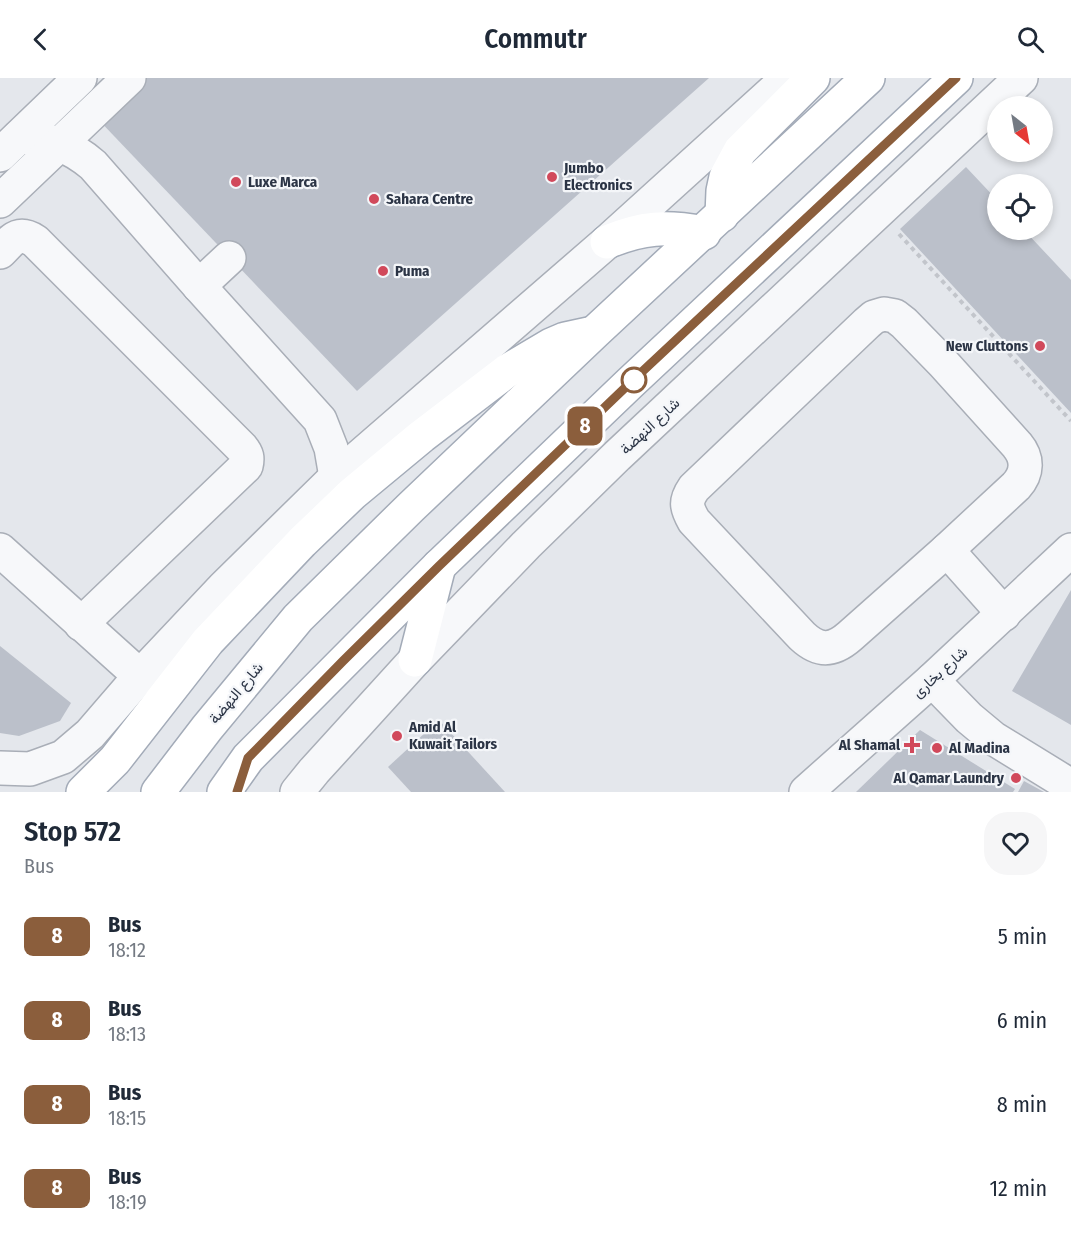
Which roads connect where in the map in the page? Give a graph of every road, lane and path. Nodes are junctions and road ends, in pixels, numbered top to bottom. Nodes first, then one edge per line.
1 (59, 78) edge
2 (80, 78) edge
3 (129, 78) edge
4 (788, 78) edge
5 (813, 78) edge
6 (868, 78) edge
7 (956, 78) edge
8 (1021, 78) edge
9 (93, 112) junction
10 (6, 141) edge
11 (61, 144) junction
12 (93, 165) junction
13 (0, 201) edge
14 (878, 212) junction
15 (713, 224) junction
16 (607, 242) junction
17 (0, 252) edge
18 (229, 258) dead end
19 (199, 286) junction
20 (595, 332) junction
21 (320, 420) junction
22 (1071, 421) edge
23 (378, 440) junction
24 (336, 477) junction
25 (0, 550) edge
26 (947, 550) junction
27 (1071, 550) edge
28 (439, 566) junction
29 (1004, 614) junction
30 (81, 624) junction
31 (415, 660) junction
32 (140, 675) junction
33 (932, 680) junction
34 (248, 758) junction
35 (0, 768) edge
36 (1071, 786) edge
37 (83, 792) edge
38 (158, 792) edge
39 (224, 792) edge
40 (237, 792) edge
41 (297, 792) edge
42 (807, 792) edge

1 - 10 street
2 - 10 street
3 - 9 street
4 - 16 street
5 - 15 main road
6 - 15 main road, شارع النهضة
7 - 28 main road
8 - 14 street, شارع النهضة
9 - 11 street
9 - 12 street
10 - 11 street
11 - 12 street
11 - 13 street
12 - 19 street
14 - 22 path
14 - 31 street, شارع النهضة
15 - 16 main road
15 - 20 main road, شارع النهضة
16 - 23 street
17 - 30 street
18 - 19 street
19 - 21 street
20 - 37 main road
20 - 38 main road, شارع النهضة
21 - 23 street
21 - 24 street
23 - 24 street
24 - 32 street
25 - 30 street
26 - 26 street
26 - 29 street
27 - 29 street, شارع بخارى
28 - 31 main road
28 - 34 main road
29 - 33 street, شارع بخارى
30 - 32 street
31 - 41 street, شارع النهضة
32 - 35 street
33 - 36 street
33 - 42 street, شارع بخارى
34 - 39 main road
34 - 40 street

